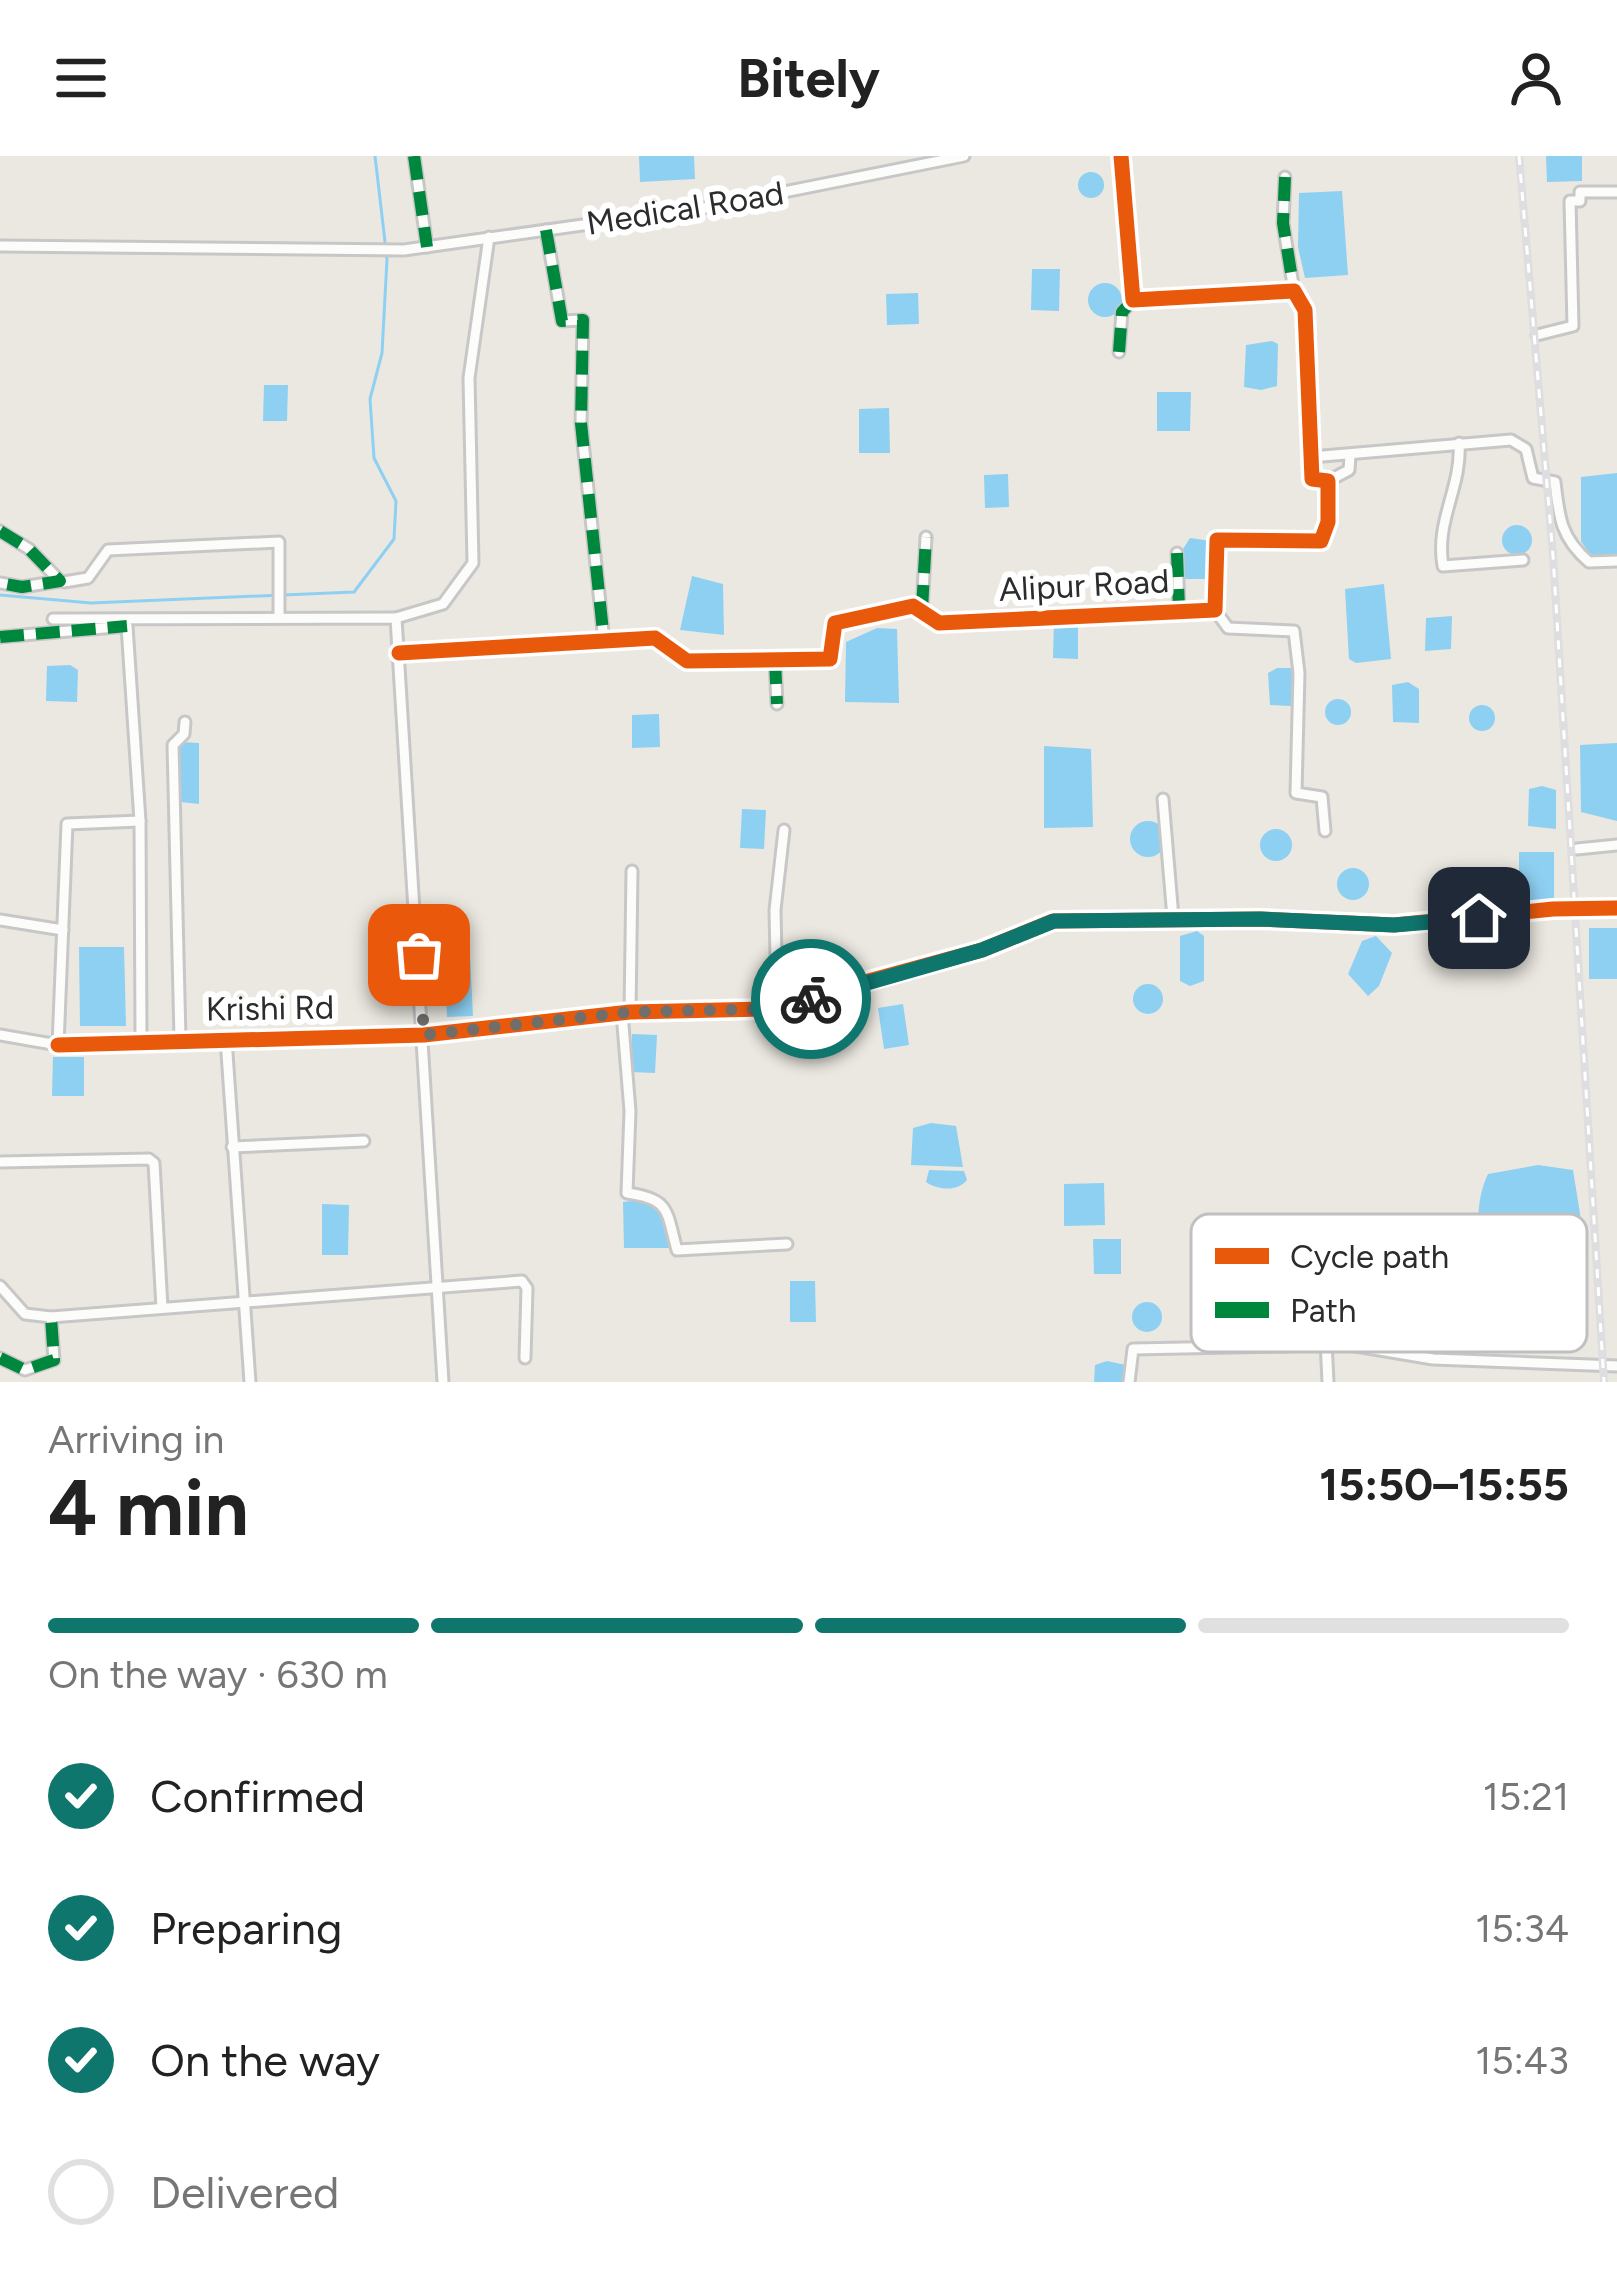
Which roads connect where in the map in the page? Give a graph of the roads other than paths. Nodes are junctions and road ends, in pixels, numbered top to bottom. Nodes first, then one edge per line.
1 (414, 156) edge
2 (964, 156) edge
3 (1120, 156) edge
4 (1285, 177) dead end
5 (1617, 192) edge
6 (546, 230) junction
7 (489, 238) junction
8 (0, 246) edge
9 (427, 247) junction
10 (1294, 292) junction
11 (1133, 300) junction
12 (1537, 335) dead end
13 (1119, 352) dead end
14 (1459, 443) junction
15 (1350, 456) junction
16 (1311, 458) junction
17 (1328, 481) junction
18 (0, 531) edge
19 (926, 537) dead end
20 (1177, 554) dead end
21 (1523, 560) dead end
22 (1617, 561) edge
23 (64, 582) dead end
24 (0, 583) edge
25 (922, 609) junction
26 (1180, 609) junction
27 (1215, 610) junction
28 (279, 617) junction
29 (396, 618) junction
30 (53, 619) dead end
31 (0, 637) edge
32 (604, 640) junction
33 (399, 652) junction
34 (775, 660) junction
35 (777, 704) dead end
36 (184, 722) dead end
37 (1163, 799) dead end
38 (140, 820) junction
39 (784, 830) dead end
40 (1325, 831) dead end
41 (1617, 845) edge
42 (1576, 849) dead end
43 (632, 871) dead end
44 (1617, 908) edge
45 (1173, 918) junction
46 (0, 920) edge
47 (63, 930) junction
48 (777, 1006) junction
49 (626, 1012) junction
50 (0, 1035) edge
51 (424, 1035) junction
52 (180, 1039) junction
53 (226, 1039) junction
54 (140, 1041) junction
55 (58, 1045) junction
56 (364, 1141) dead end
57 (232, 1147) junction
58 (0, 1162) edge
59 (787, 1244) dead end
60 (0, 1286) edge
61 (436, 1288) junction
62 (245, 1301) junction
63 (162, 1308) junction
64 (51, 1317) junction
65 (1191, 1347) edge
66 (1327, 1352) edge
67 (1391, 1352) edge
68 (0, 1358) edge
69 (525, 1358) dead end
70 (1617, 1366) edge
71 (26, 1376) edge
72 (250, 1382) edge
73 (443, 1382) edge
74 (1129, 1382) edge
75 (1328, 1382) edge

1 - 9 street
2 - 6 street, Medical Road
3 - 11 street
4 - 10 street
5 - 12 street
6 - 7 street, Medical Road
6 - 32 street
7 - 9 street, Medical Road
7 - 29 street
8 - 9 street, Medical Road
10 - 11 street
10 - 16 street
11 - 13 street
14 - 15 street
14 - 21 street
14 - 22 street
15 - 16 street
15 - 17 street
16 - 17 street
17 - 27 street, Alipur Road
18 - 24 street
19 - 25 street
20 - 26 street
23 - 28 street
25 - 26 street, Alipur Road
25 - 34 street, Alipur Road
26 - 27 street, Alipur Road
27 - 40 street
28 - 29 street
28 - 30 street
29 - 33 street
31 - 38 street
32 - 33 street, Alipur Road
32 - 34 street, Alipur Road
33 - 51 street
34 - 35 street
36 - 52 street
37 - 45 street
38 - 47 street
38 - 54 street
39 - 48 street
41 - 42 street
43 - 49 street
44 - 45 street, Krishi Rd
45 - 48 street, Krishi Rd
46 - 47 street
47 - 55 street
48 - 49 street, Krishi Rd
49 - 51 street, Krishi Rd
49 - 59 street
50 - 55 street, Krishi Rd
51 - 53 street, Krishi Rd
51 - 61 street
52 - 53 street, Krishi Rd
52 - 54 street, Krishi Rd
53 - 57 street
54 - 55 street, Krishi Rd
56 - 57 street
57 - 62 street
58 - 63 street
60 - 64 street
61 - 62 street
61 - 69 street
61 - 73 street
62 - 63 street
62 - 72 street
63 - 64 street
64 - 71 street
65 - 74 street
66 - 75 street
67 - 70 street
68 - 71 street

